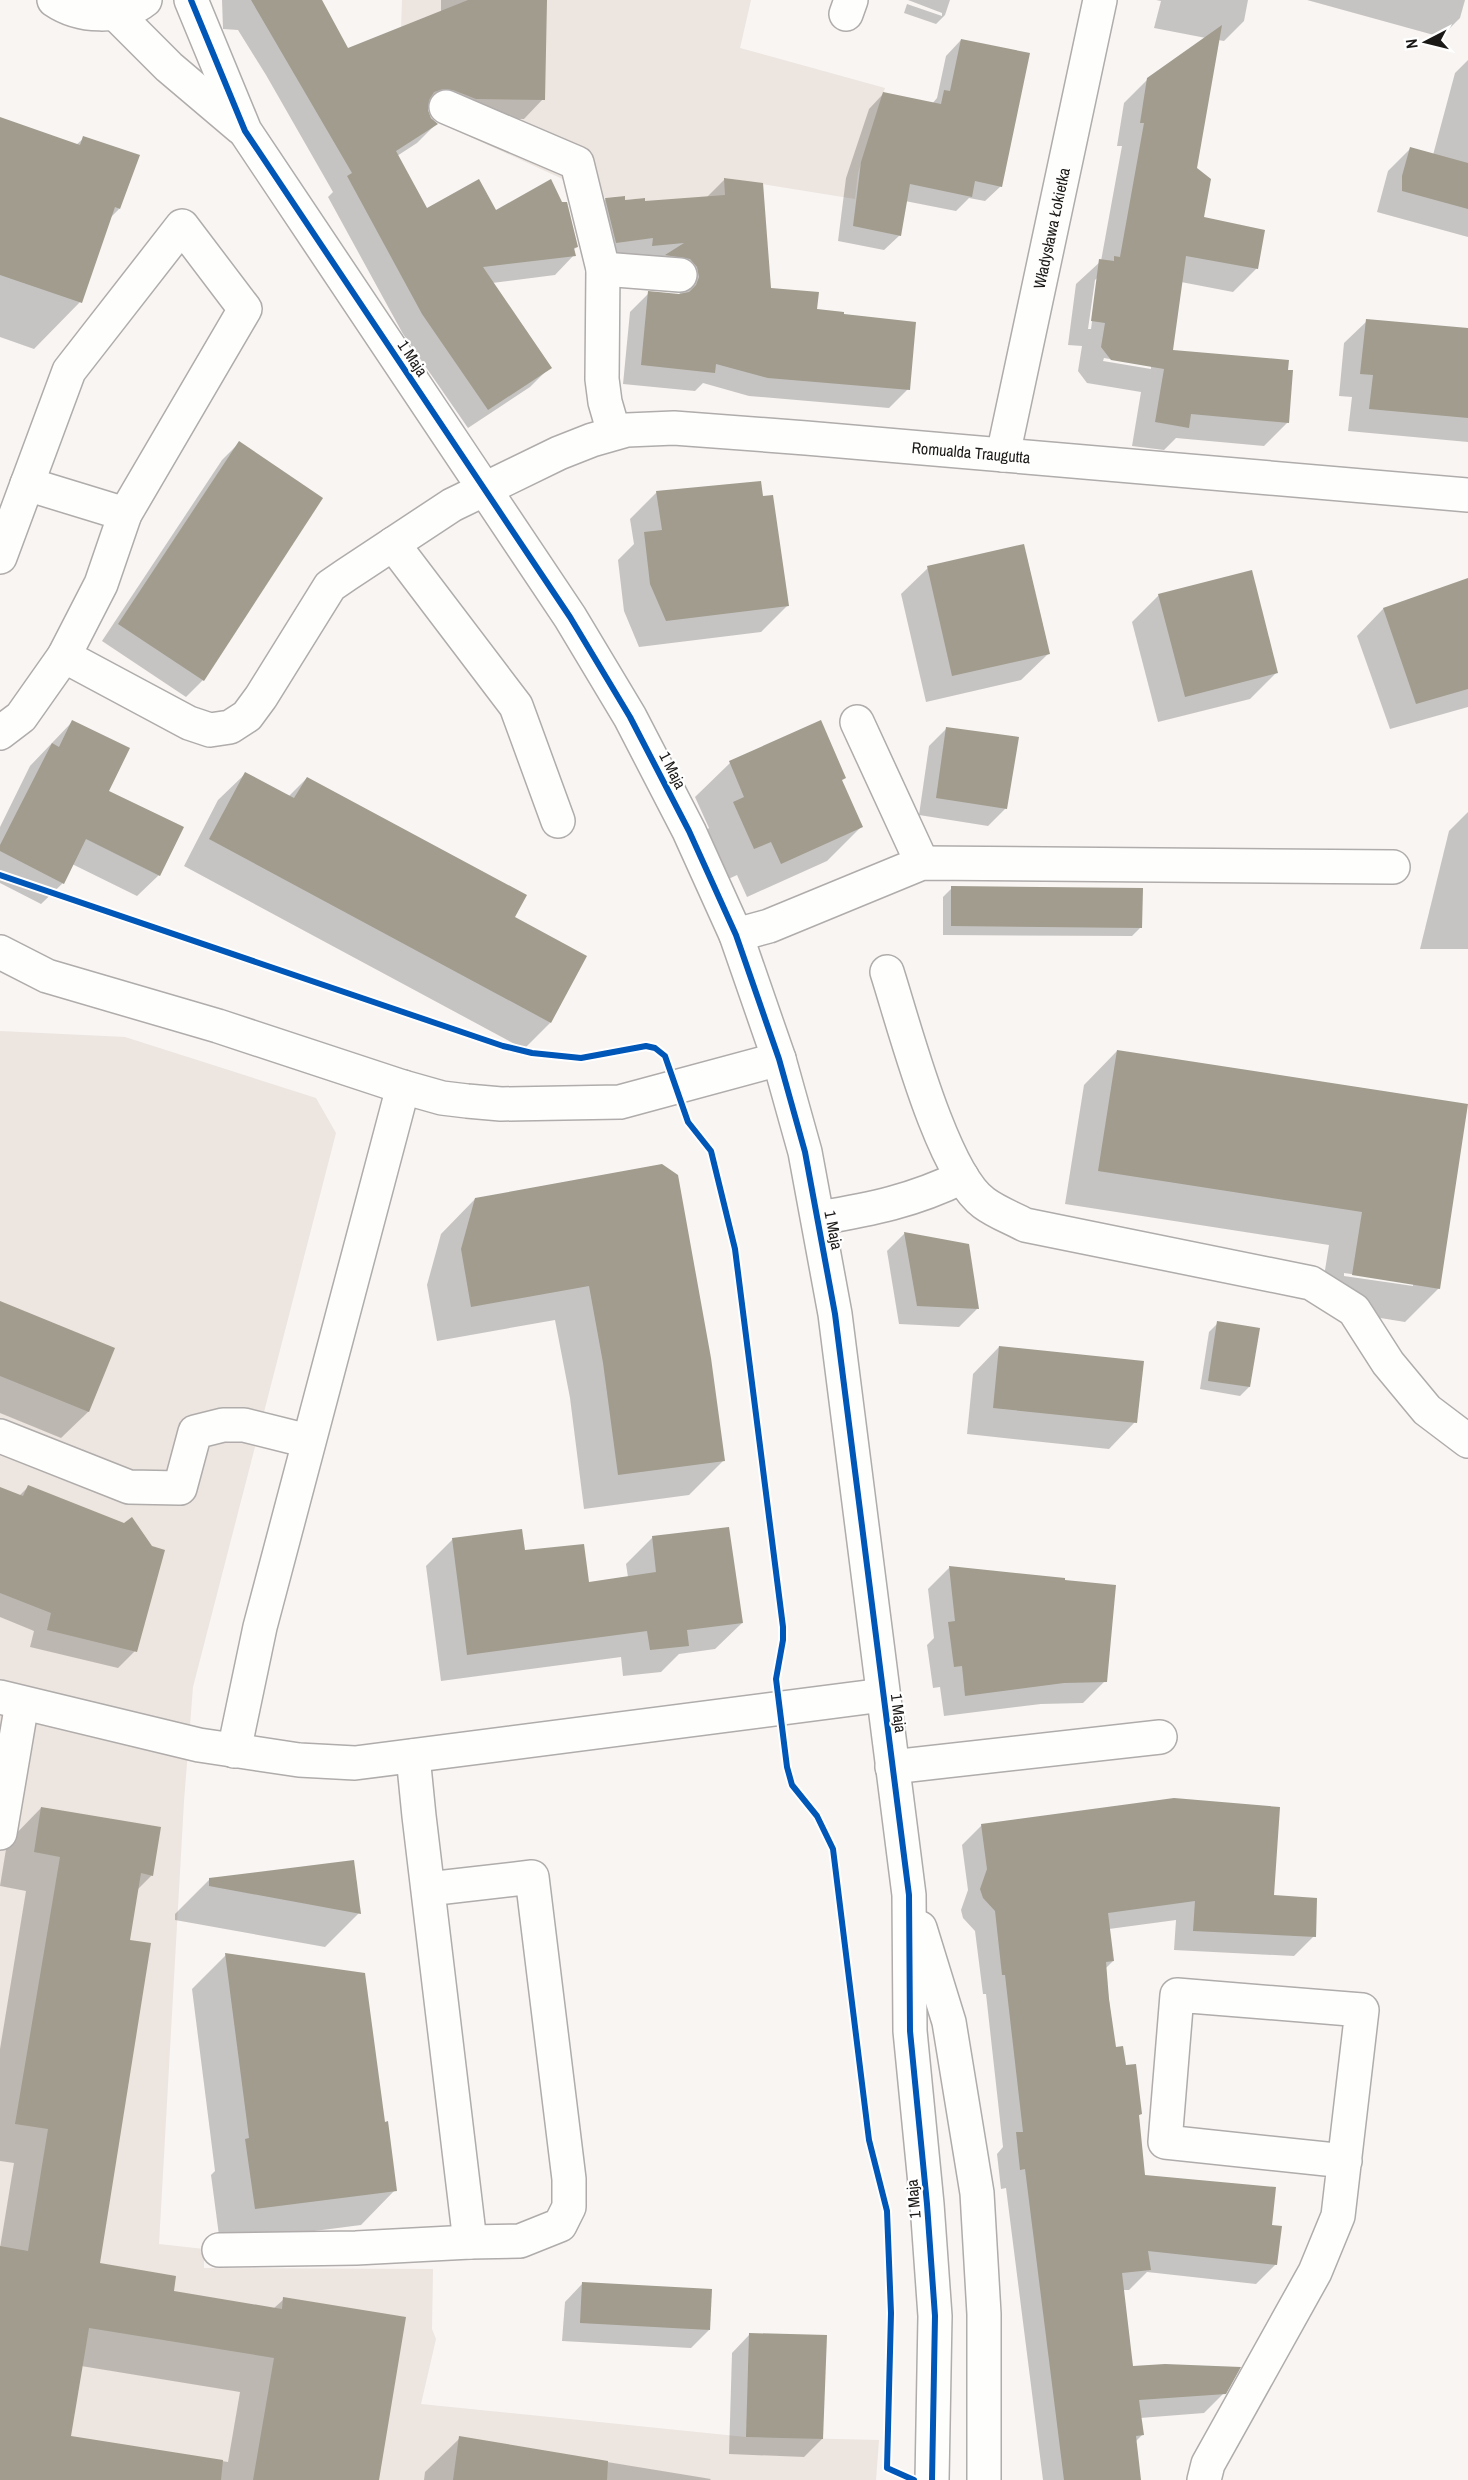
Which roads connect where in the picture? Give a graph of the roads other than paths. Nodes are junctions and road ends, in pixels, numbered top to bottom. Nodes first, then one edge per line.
1 (54, 0) edge
2 (145, 0) edge
3 (191, 0) edge
4 (1100, 0) edge
5 (115, 13) junction
6 (446, 107) dead end
7 (245, 131) junction
8 (603, 269) junction
9 (680, 275) dead end
10 (614, 434) junction
11 (1003, 455) junction
12 (27, 484) junction
13 (486, 490) junction
14 (1468, 495) edge
15 (124, 514) junction
16 (393, 544) junction
17 (0, 557) edge
18 (64, 657) junction
19 (857, 722) dead end
20 (0, 733) edge
21 (558, 821) dead end
22 (922, 864) junction
23 (1393, 867) dead end
24 (736, 935) junction
25 (0, 952) edge
26 (887, 972) dead end
27 (47, 976) junction
28 (0, 980) edge
29 (779, 1059) junction
30 (403, 1087) junction
31 (962, 1177) junction
32 (819, 1218) junction
33 (0, 1436) edge
34 (308, 1441) junction
35 (1468, 1442) edge
36 (883, 1695) junction
37 (11, 1700) edge
38 (1160, 1737) dead end
39 (234, 1751) junction
40 (413, 1756) junction
41 (892, 1767) junction
42 (0, 1833) edge
43 (428, 1889) junction
44 (909, 1895) junction
45 (1345, 2161) junction
46 (470, 2242) junction
47 (219, 2250) dead end
48 (932, 2480) edge
49 (984, 2480) edge
50 (1204, 2480) edge

1 - 5 street
2 - 5 street
3 - 7 street
4 - 11 street, Władysława Łokietka
5 - 7 street
6 - 8 street
7 - 13 street, 1 Maja
8 - 9 street
8 - 10 street
10 - 11 street, Romualda Traugutta
10 - 13 street, Romualda Traugutta
11 - 14 street, Romualda Traugutta
12 - 15 street
12 - 15 street
12 - 17 street
13 - 16 street, Romualda Traugutta
13 - 24 street, 1 Maja
15 - 18 street
16 - 18 street, Romualda Traugutta
16 - 21 street
18 - 20 street
19 - 22 street
22 - 23 street
22 - 24 street
24 - 29 street, 1 Maja
25 - 27 street
26 - 31 street
27 - 28 street
27 - 30 street
29 - 30 street
29 - 32 street, 1 Maja
30 - 34 street
31 - 32 street
31 - 35 street
32 - 36 street, 1 Maja
33 - 34 street
34 - 39 street
36 - 40 street
36 - 41 street, 1 Maja
37 - 39 street
37 - 42 street
38 - 41 street
39 - 40 street
40 - 43 street
41 - 44 street, 1 Maja
43 - 46 street
43 - 46 street
44 - 48 street, 1 Maja
44 - 49 street, 1 Maja
45 - 45 street
45 - 50 street
46 - 47 street

